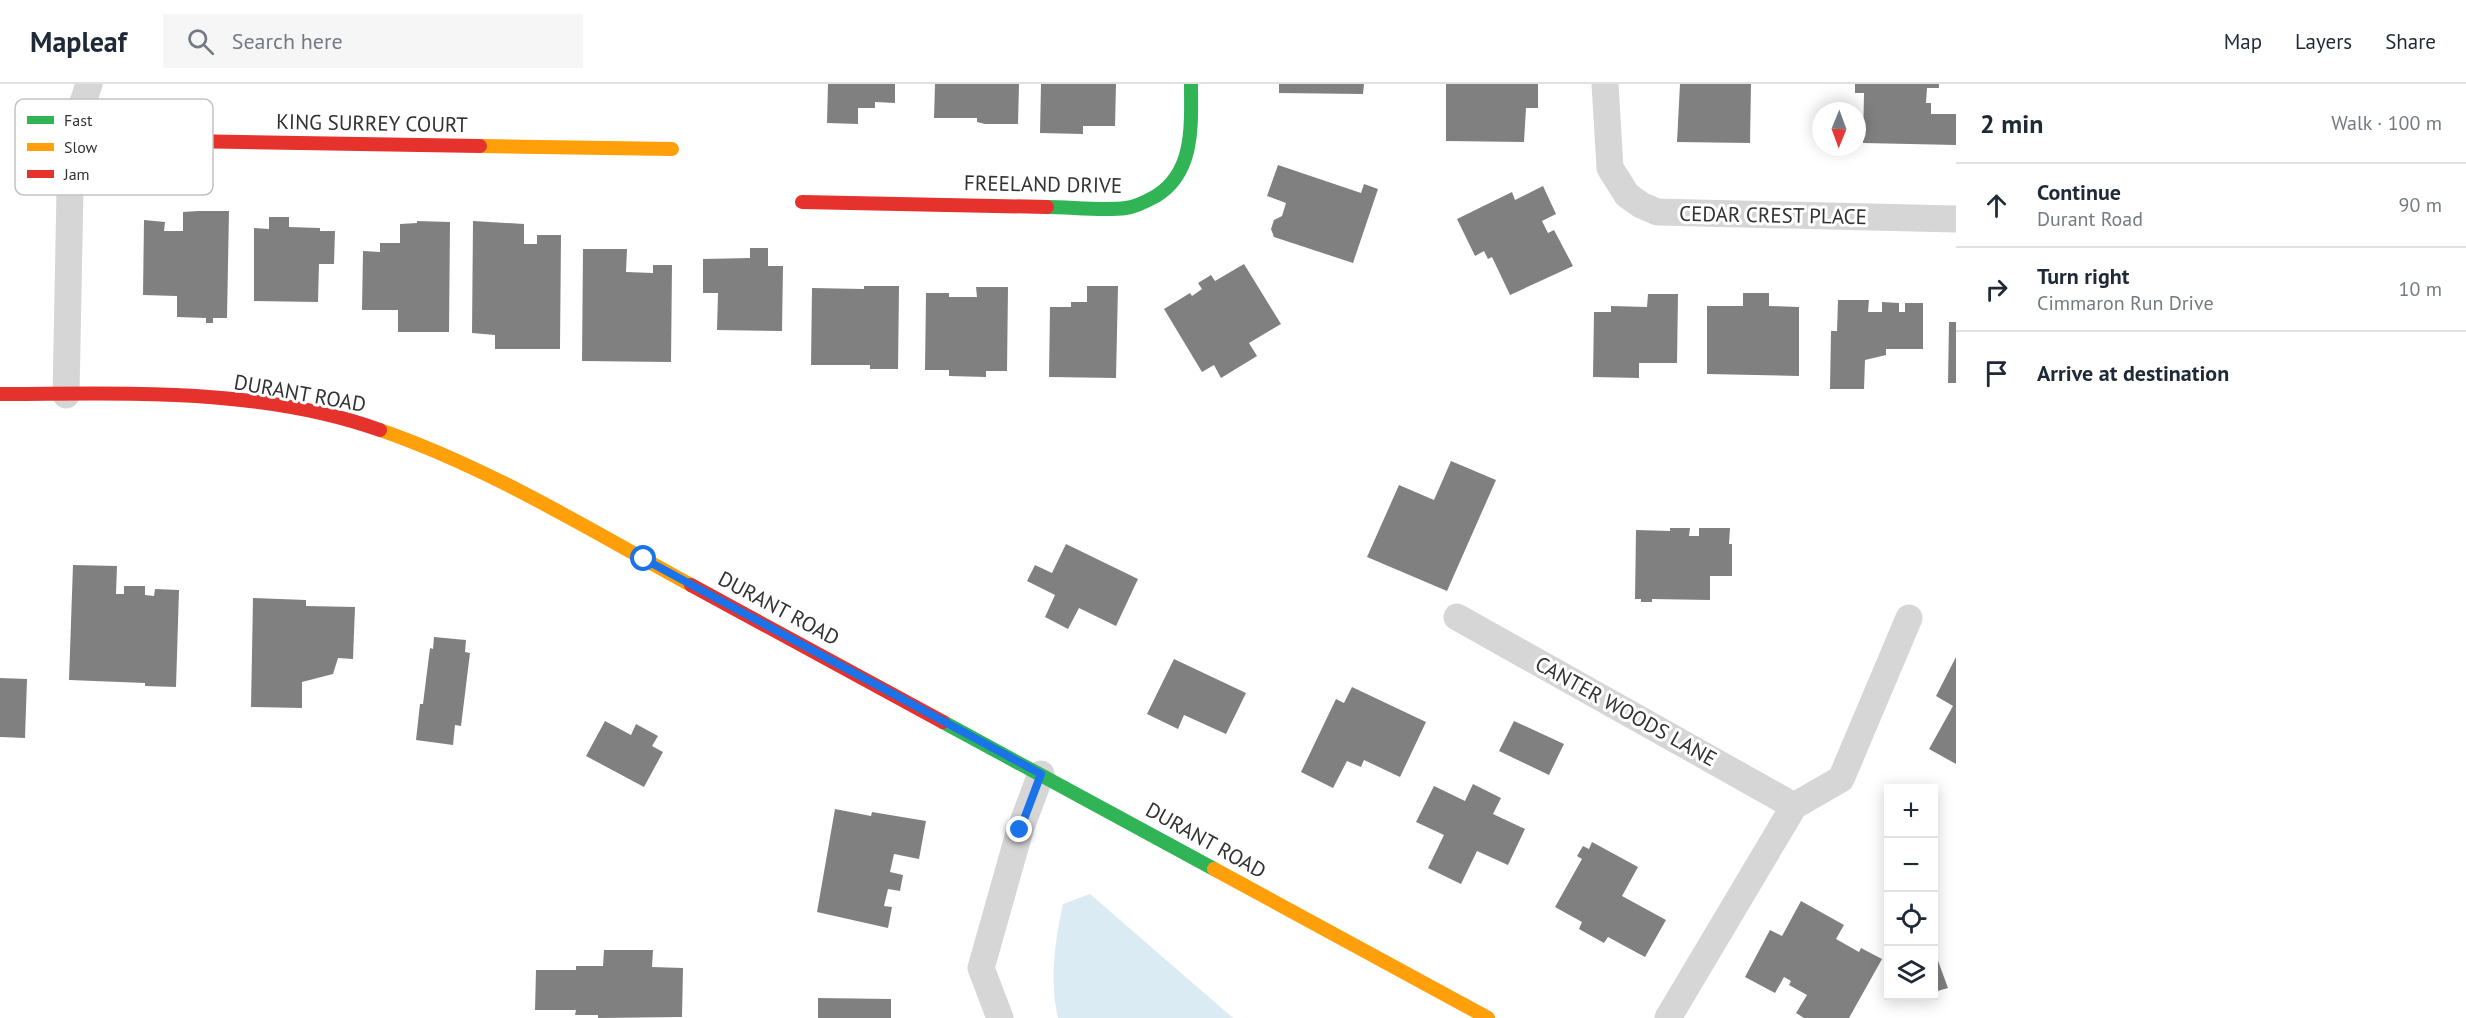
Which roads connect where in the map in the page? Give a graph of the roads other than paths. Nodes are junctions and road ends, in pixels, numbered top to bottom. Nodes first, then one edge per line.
1 (89, 84) edge
2 (1191, 84) edge
3 (1605, 84) edge
4 (84, 99) edge
5 (213, 141) edge
6 (672, 149) dead end
7 (70, 195) edge
8 (802, 202) dead end
9 (1956, 219) edge
10 (0, 394) edge
11 (66, 395) junction
12 (1457, 617) dead end
13 (1909, 618) dead end
14 (1041, 774) junction
15 (1794, 806) junction
16 (1000, 1018) edge
17 (1488, 1018) edge
18 (1668, 1018) edge

1 - 4 street
2 - 8 street, FREELAND DRIVE
3 - 9 street, CEDAR CREST PLACE
5 - 6 street, KING SURREY COURT
7 - 11 street
10 - 11 street, DURANT ROAD
11 - 14 street, DURANT ROAD
12 - 15 street, CANTER WOODS LANE
13 - 15 street
14 - 16 street
14 - 17 street, DURANT ROAD
15 - 18 street

